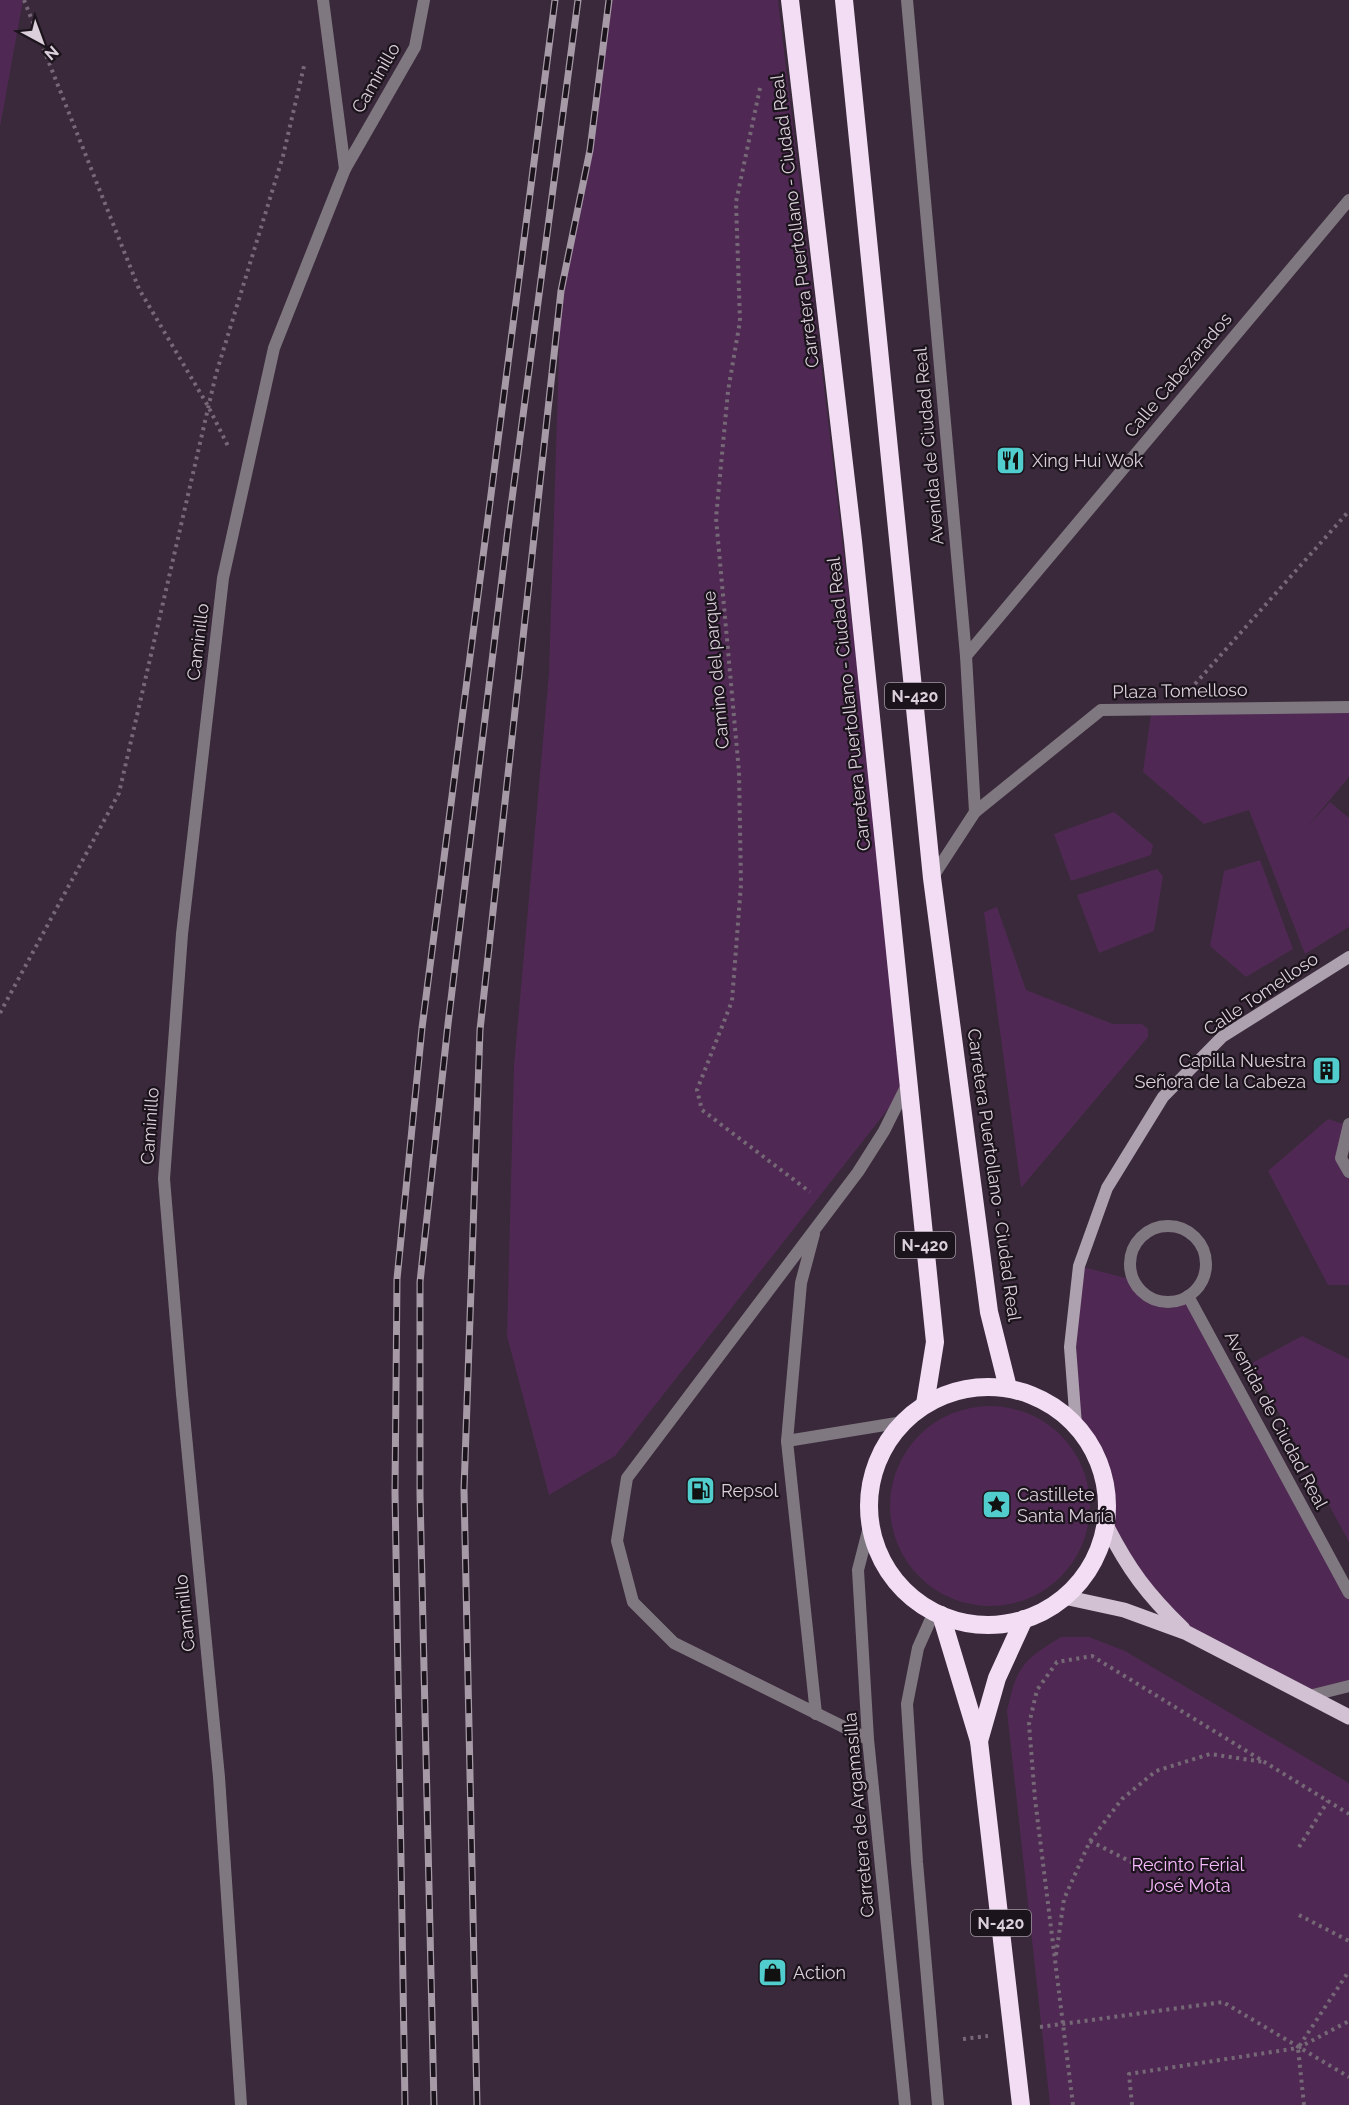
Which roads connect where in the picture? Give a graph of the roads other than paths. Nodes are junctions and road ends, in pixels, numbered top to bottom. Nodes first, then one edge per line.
1 (323, 0) edge
2 (424, 0) edge
3 (790, 0) edge
4 (844, 0) edge
5 (907, 0) edge
6 (345, 169) junction
7 (1349, 200) edge
8 (966, 656) junction
9 (1349, 707) edge
10 (975, 812) junction
11 (932, 878) junction
12 (1349, 957) edge
13 (907, 1085) junction
14 (1349, 1124) edge
15 (1349, 1172) edge
16 (816, 1227) junction
17 (1188, 1296) junction
18 (1008, 1388) junction
19 (926, 1404) junction
20 (903, 1422) junction
21 (1076, 1425) junction
22 (787, 1441) junction
23 (870, 1523) junction
24 (1106, 1525) junction
25 (1349, 1593) edge
26 (1064, 1597) junction
27 (937, 1614) junction
28 (1024, 1619) junction
29 (1187, 1633) junction
30 (1349, 1686) edge
31 (1309, 1696) junction
32 (816, 1714) junction
33 (1349, 1717) edge
34 (868, 1739) junction
35 (979, 1741) junction
36 (241, 2105) edge
37 (905, 2105) edge
38 (938, 2105) edge
39 (1021, 2105) edge

1 - 6 street, Caminillo
2 - 6 street, Caminillo
3 - 13 highway, Carretera Puertollano - Ciudad Real / N-420
4 - 11 highway, Carretera Puertollano - Ciudad Real / N-420
5 - 8 street, Avenida de Ciudad Real
6 - 36 street, Caminillo
7 - 8 street, Calle Cabezarados
8 - 10 street, Avenida de Ciudad Real
9 - 10 street, Plaza Tomelloso
10 - 11 street
11 - 18 highway, Carretera Puertollano - Ciudad Real / N-420
12 - 21 main road, Calle Tomelloso
13 - 16 street
13 - 19 highway, Carretera Puertollano - Ciudad Real / N-420
14 - 15 street
16 - 22 street
16 - 32 street
17 - 17 street
17 - 25 street, Avenida de Ciudad Real
18 - 19 highway
18 - 21 highway
19 - 20 highway
20 - 22 street
20 - 23 highway
21 - 24 highway
22 - 32 street
23 - 27 highway
23 - 34 street, Carretera de Argamasilla
24 - 26 highway
24 - 29 main road
26 - 28 highway
26 - 29 main road
27 - 28 highway
27 - 35 highway, N-420
27 - 38 street
28 - 35 highway, N-420
29 - 31 main road
30 - 31 street
31 - 33 main road
32 - 34 street
34 - 37 street, Carretera de Argamasilla
35 - 39 highway, N-420

